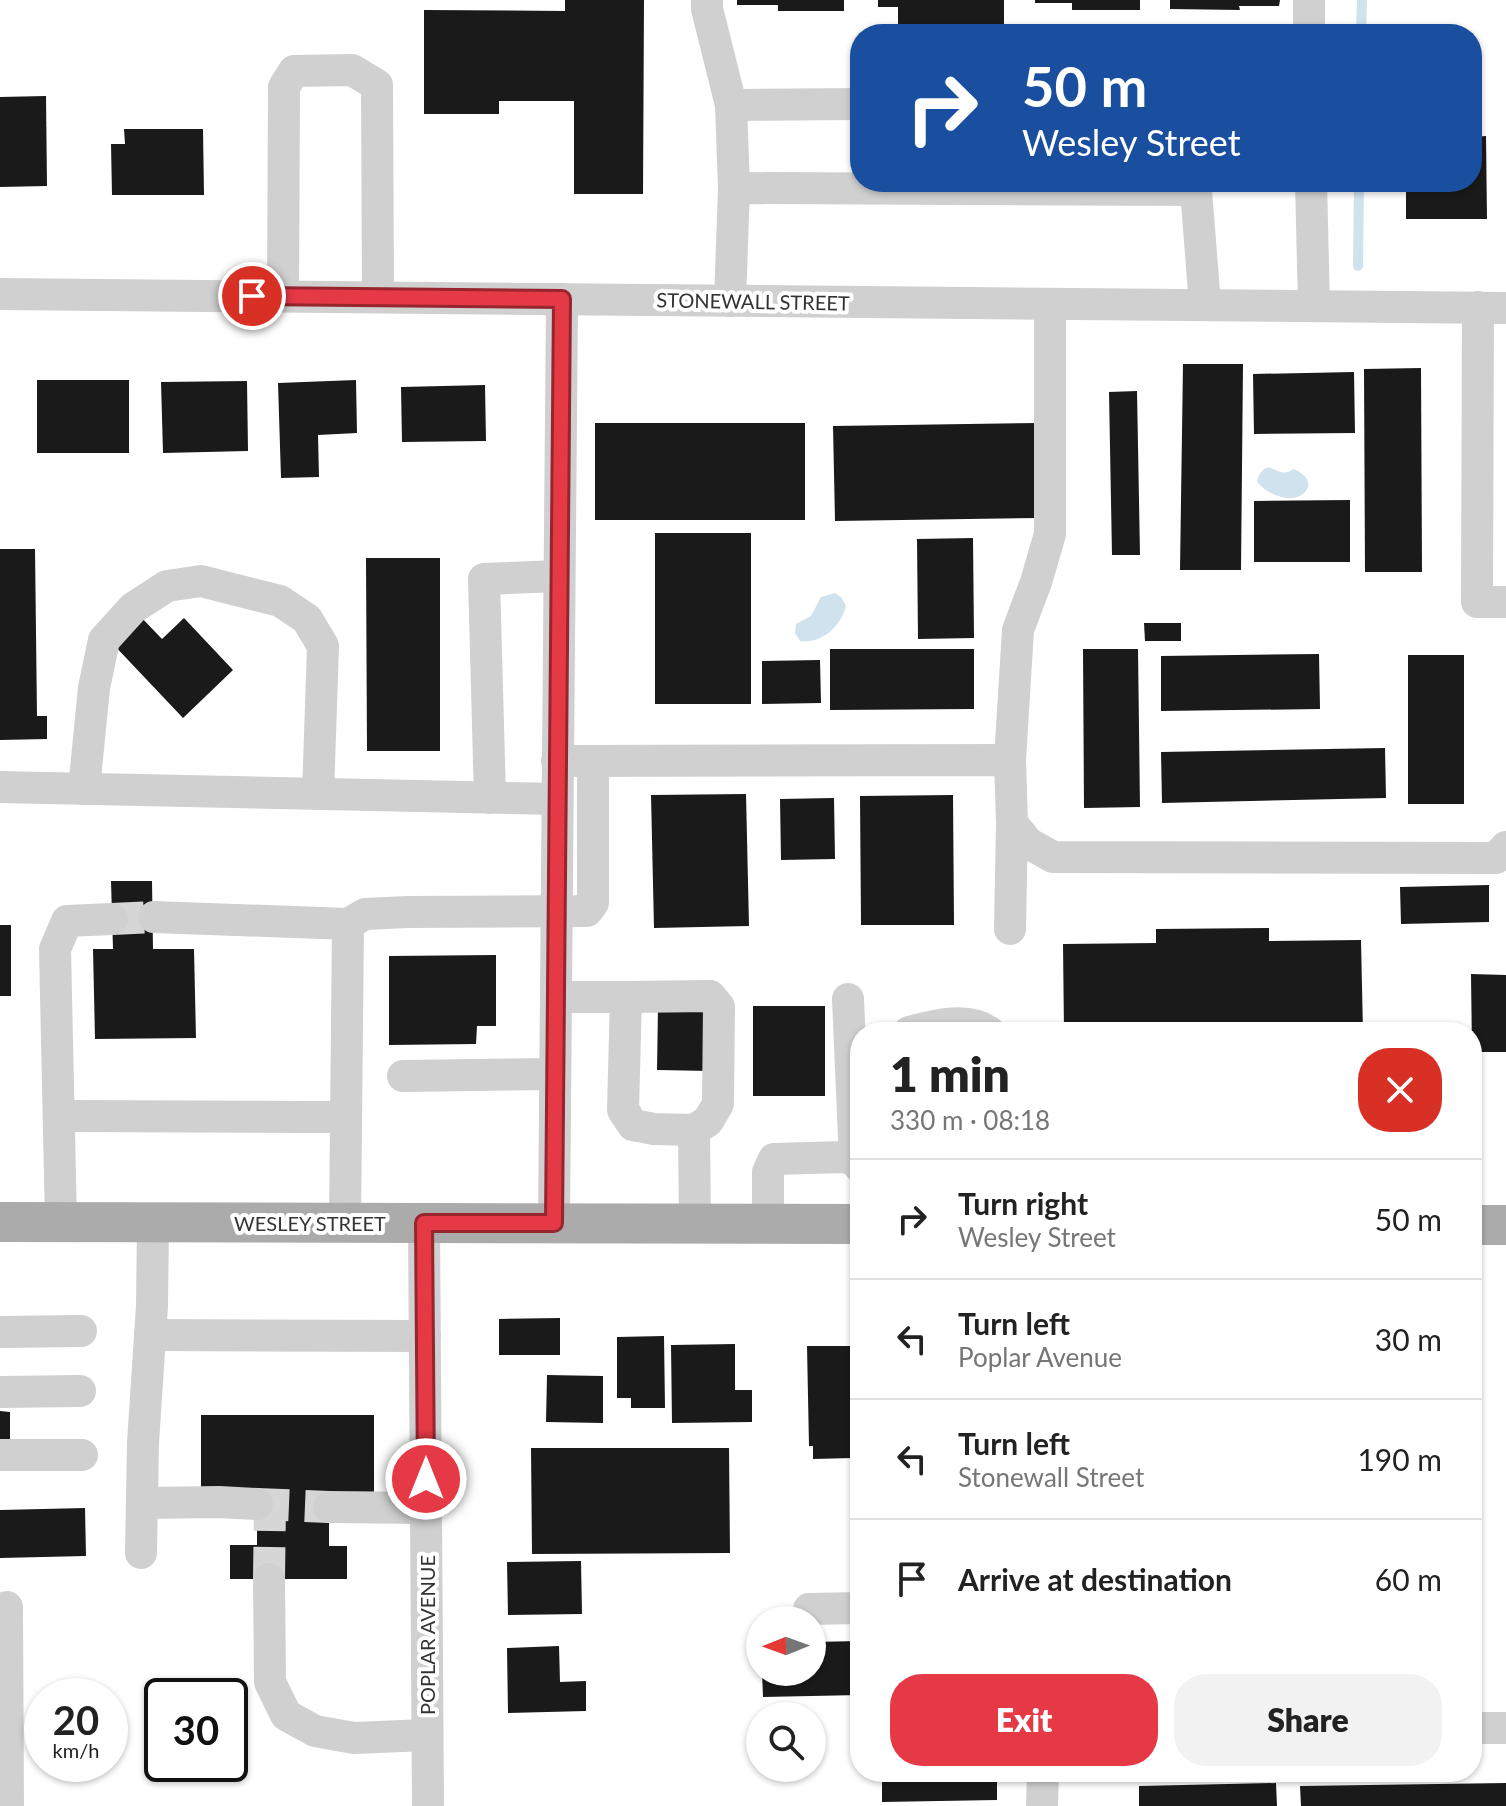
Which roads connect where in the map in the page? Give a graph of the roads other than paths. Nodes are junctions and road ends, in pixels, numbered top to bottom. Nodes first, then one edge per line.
1 (707, 0) edge
2 (1309, 0) edge
3 (1309, 24) edge
4 (850, 104) edge
5 (731, 105) junction
6 (850, 187) edge
7 (734, 188) junction
8 (1196, 192) edge
9 (1311, 192) edge
10 (0, 294) edge
11 (283, 296) junction
12 (378, 297) junction
13 (562, 299) junction
14 (730, 301) junction
15 (1050, 304) junction
16 (1205, 305) junction
17 (1314, 306) junction
18 (1492, 308) edge
19 (559, 576) junction
20 (1506, 602) edge
21 (1010, 760) junction
22 (557, 761) junction
23 (593, 761) junction
24 (0, 787) edge
25 (84, 789) junction
26 (318, 794) junction
27 (490, 798) junction
28 (557, 799) junction
29 (1012, 823) junction
30 (1506, 847) edge
31 (556, 911) junction
32 (154, 917) tunnel mouth
33 (112, 919) tunnel mouth
34 (348, 924) junction
35 (1010, 929) dead end
36 (556, 997) junction
37 (626, 997) junction
38 (848, 999) dead end
39 (850, 1036) edge
40 (555, 1074) junction
41 (403, 1076) dead end
42 (59, 1116) junction
43 (346, 1117) junction
44 (694, 1130) junction
45 (850, 1160) edge
46 (0, 1222) edge
47 (61, 1223) junction
48 (153, 1223) junction
49 (345, 1223) junction
50 (424, 1223) junction
51 (554, 1223) junction
52 (695, 1223) junction
53 (768, 1224) junction
54 (850, 1224) edge
55 (1482, 1225) edge
56 (1506, 1225) edge
57 (81, 1331) dead end
58 (0, 1332) edge
59 (150, 1335) junction
60 (425, 1336) junction
61 (80, 1391) dead end
62 (0, 1392) edge
63 (0, 1455) edge
64 (82, 1455) dead end
65 (142, 1503) junction
66 (257, 1504) tunnel mouth
67 (329, 1507) tunnel mouth
68 (426, 1508) junction
69 (141, 1553) dead end
70 (269, 1579) tunnel mouth
71 (7, 1607) dead end
72 (850, 1608) edge
73 (826, 1609) edge
74 (1482, 1728) edge
75 (1506, 1728) edge
76 (427, 1735) junction
77 (1043, 1782) edge
78 (8, 1806) edge
79 (428, 1806) edge
80 (1042, 1806) edge

1 - 5 street
2 - 3 street
4 - 5 street
5 - 7 street
6 - 7 street
7 - 14 street
8 - 16 street
9 - 17 street
10 - 11 street, STONEWALL STREET
11 - 12 street, STONEWALL STREET
11 - 12 street
12 - 13 street, STONEWALL STREET
13 - 14 street, STONEWALL STREET
13 - 19 street
14 - 15 street, STONEWALL STREET
15 - 16 street, STONEWALL STREET
15 - 21 street
16 - 17 street, STONEWALL STREET
17 - 18 street, STONEWALL STREET
18 - 20 street
19 - 22 street
19 - 27 street
21 - 23 street
21 - 29 street
22 - 23 street
22 - 28 street
23 - 31 street
24 - 25 street
25 - 26 street
25 - 26 street
26 - 27 street
27 - 28 street
28 - 31 street
29 - 30 street
29 - 35 street
31 - 34 street
31 - 36 street
32 - 34 street
33 - 42 street
34 - 43 street
36 - 37 street
36 - 40 street
37 - 44 street
37 - 44 street
38 - 39 street
40 - 41 street
40 - 51 street
42 - 43 street
42 - 47 street
43 - 49 street
44 - 52 street
45 - 53 street
46 - 47 main road, WESLEY STREET
47 - 48 main road, WESLEY STREET
48 - 49 main road, WESLEY STREET
48 - 59 street
49 - 50 main road, WESLEY STREET
50 - 51 main road, WESLEY STREET
50 - 60 street, POPLAR AVENUE
51 - 52 main road, WESLEY STREET
52 - 53 main road, WESLEY STREET
53 - 54 main road, WESLEY STREET
55 - 56 main road
57 - 58 street
59 - 60 street
59 - 65 street
60 - 68 street, POPLAR AVENUE
61 - 62 street
63 - 64 street
65 - 66 street
65 - 69 street
67 - 68 street
68 - 76 street, POPLAR AVENUE
70 - 76 street
71 - 78 street
72 - 73 street
74 - 75 street
76 - 79 street, POPLAR AVENUE
77 - 80 street

